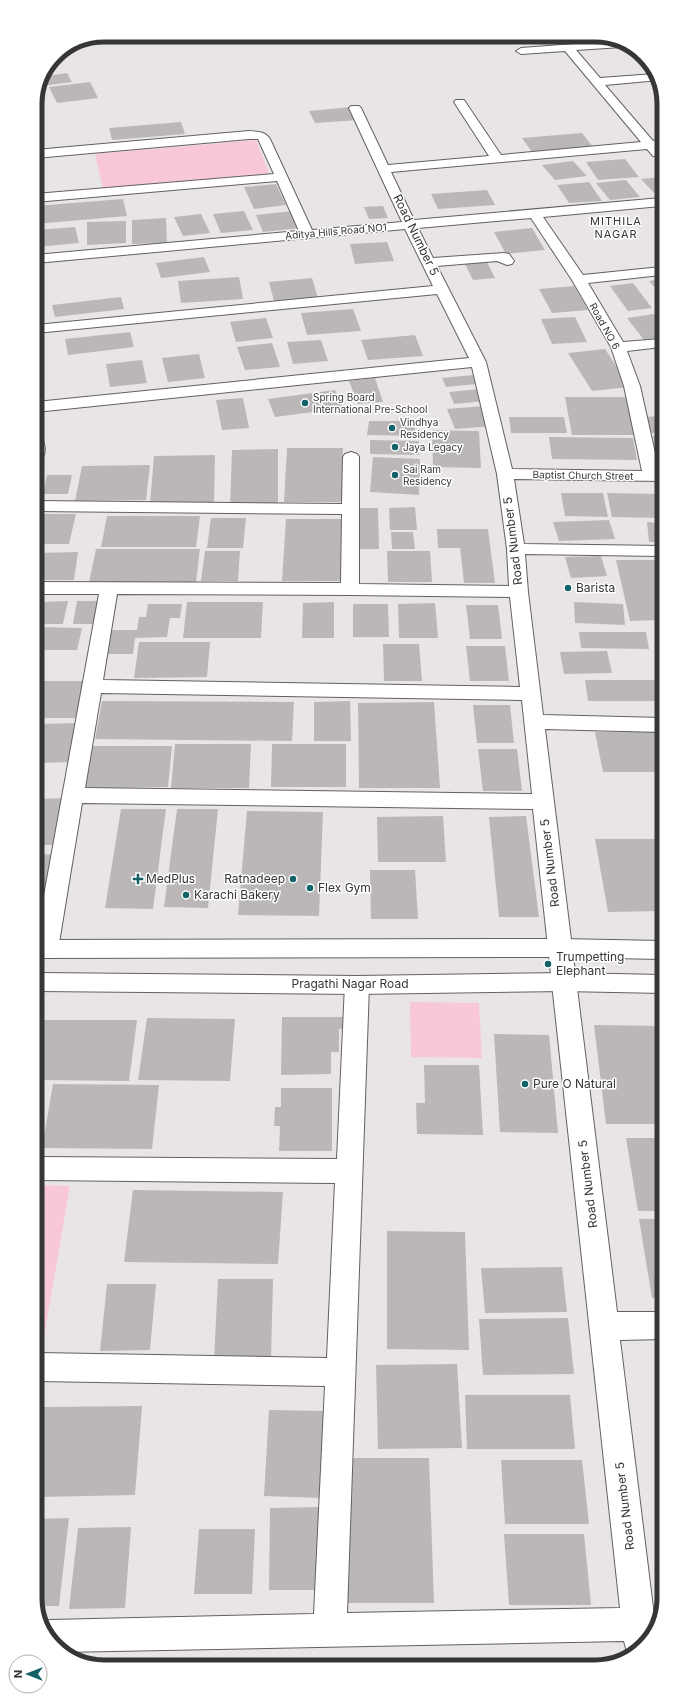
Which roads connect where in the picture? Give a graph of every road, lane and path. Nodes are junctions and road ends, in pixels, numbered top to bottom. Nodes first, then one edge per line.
1 (613, 44) edge
2 (568, 47) junction
3 (521, 50) dead end
4 (652, 77) edge
5 (597, 82) junction
6 (460, 102) dead end
7 (355, 108) dead end
8 (656, 145) edge
9 (42, 153) edge
10 (497, 158) junction
11 (384, 169) junction
12 (281, 177) junction
13 (42, 197) edge
14 (657, 202) edge
15 (534, 213) junction
16 (410, 225) junction
17 (307, 234) junction
18 (42, 258) edge
19 (507, 260) dead end
20 (429, 263) junction
21 (657, 271) edge
22 (578, 280) junction
23 (442, 289) junction
24 (42, 328) edge
25 (657, 343) edge
26 (618, 347) junction
27 (478, 362) junction
28 (42, 406) edge
29 (351, 457) dead end
30 (505, 474) junction
31 (657, 476) edge
32 (42, 506) edge
33 (350, 509) junction
34 (516, 549) junction
35 (657, 551) edge
36 (42, 588) edge
37 (109, 588) junction
38 (350, 589) junction
39 (519, 592) junction
40 (92, 686) junction
41 (531, 694) junction
42 (534, 722) junction
43 (657, 725) edge
44 (73, 795) junction
45 (544, 802) junction
46 (560, 948) junction
47 (42, 949) edge
48 (657, 950) edge
49 (42, 982) edge
50 (564, 982) junction
51 (657, 984) edge
52 (358, 985) junction
53 (42, 1168) edge
54 (350, 1171) junction
55 (604, 1326) junction
56 (657, 1326) edge
57 (42, 1367) edge
58 (341, 1372) junction
59 (330, 1629) junction
60 (640, 1635) edge
61 (55, 1636) edge

1 - 2 street
2 - 3 street
2 - 5 street
4 - 5 street
5 - 8 street
6 - 10 street
7 - 11 street, Road Number 5
8 - 10 street
9 - 12 street
10 - 11 street
11 - 16 street, Road Number 5
12 - 13 street
12 - 17 street
14 - 15 street, Aditya Hills Road NO1
15 - 16 street, Aditya Hills Road NO1
15 - 22 street, Road NO 6
16 - 17 street, Aditya Hills Road NO1
16 - 20 street, Road Number 5
17 - 18 street, Aditya Hills Road NO1
19 - 20 street
20 - 23 street, Road Number 5
21 - 22 street
22 - 26 street, Road NO 6
23 - 24 street
23 - 27 street, Road Number 5
25 - 26 street
26 - 31 street, Road NO 6
27 - 28 street
27 - 30 street, Road Number 5
29 - 33 street
30 - 31 street, Baptist Church Street
30 - 34 street, Road Number 5
32 - 33 street
33 - 38 street
34 - 35 street
34 - 39 street, Road Number 5
36 - 37 street
37 - 38 street
37 - 40 street
38 - 39 street
39 - 41 street, Road Number 5
40 - 41 street
40 - 44 street
41 - 42 street, Road Number 5
42 - 43 street
42 - 45 street, Road Number 5
44 - 45 street
44 - 47 street
45 - 46 street, Road Number 5
46 - 47 street
46 - 48 street
46 - 50 street, Road Number 5
49 - 52 street, Pragathi Nagar Road
50 - 51 street, Pragathi Nagar Road
50 - 52 street, Pragathi Nagar Road
50 - 55 street, Road Number 5
52 - 54 street
53 - 54 street
54 - 58 street
55 - 56 street
55 - 60 street, Road Number 5
57 - 58 street
58 - 59 street
59 - 60 street
59 - 61 street

